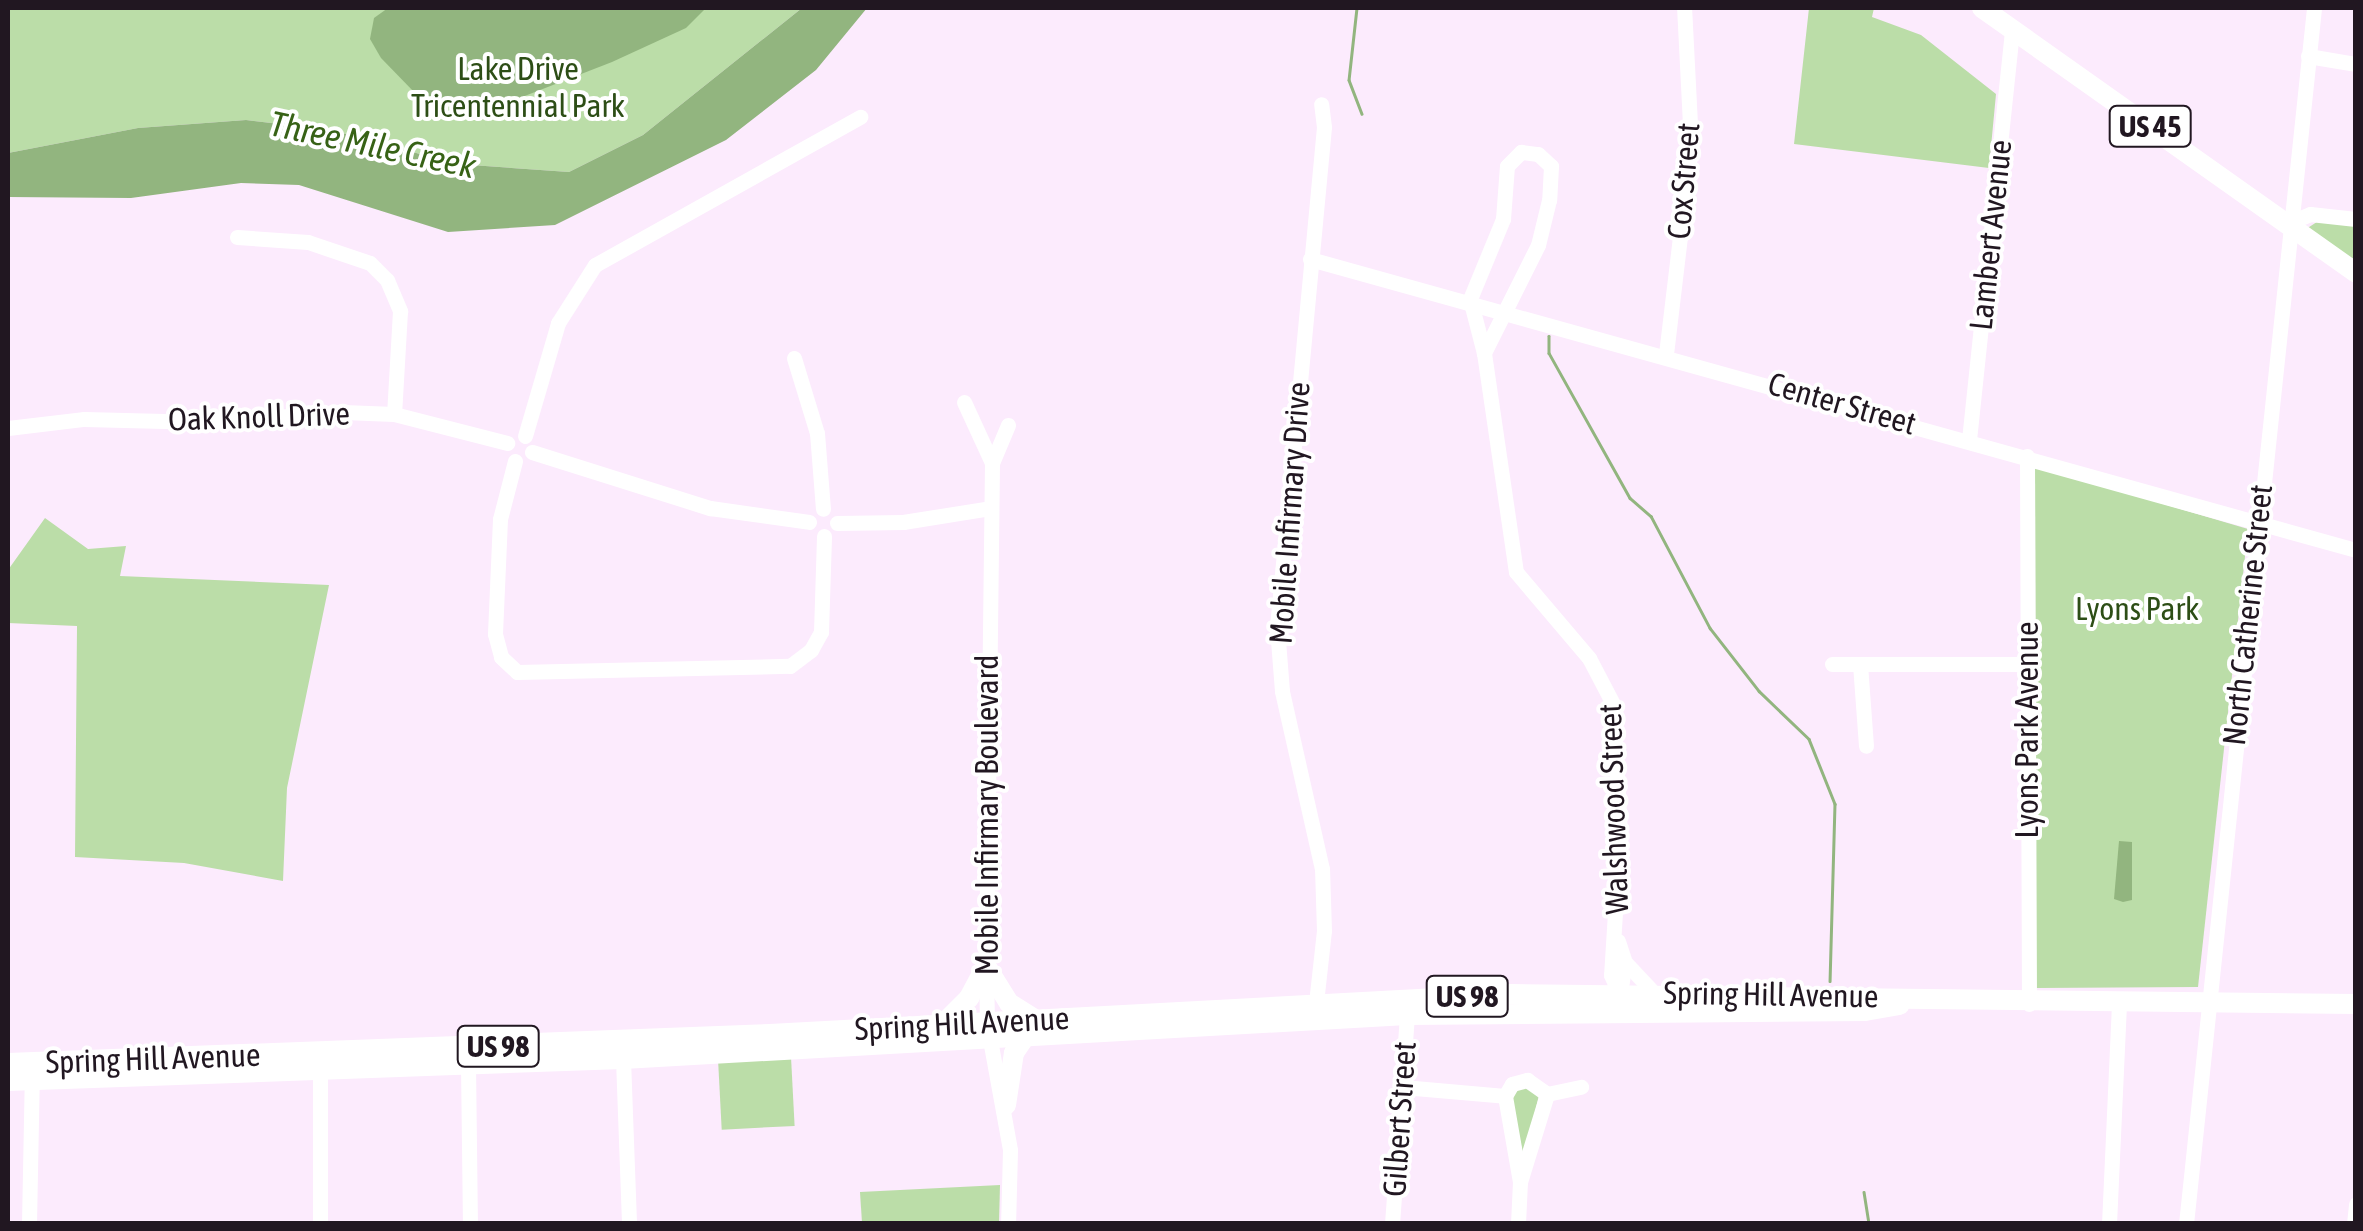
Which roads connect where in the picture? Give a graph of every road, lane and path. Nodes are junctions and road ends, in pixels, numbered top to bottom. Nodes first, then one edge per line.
1 (1684, 8) edge
2 (1982, 8) edge
3 (2314, 8) edge
4 (2012, 29) junction
5 (2308, 56) junction
6 (2356, 64) edge
7 (1320, 104) dead end
8 (860, 117) dead end
9 (2356, 219) edge
10 (2288, 223) junction
11 (237, 238) dead end
12 (1318, 260) junction
13 (2356, 273) edge
14 (1470, 299) junction
15 (1501, 308) junction
16 (1484, 353) junction
17 (1666, 354) junction
18 (794, 358) dead end
19 (964, 402) dead end
20 (394, 414) junction
21 (1008, 425) dead end
22 (8, 428) edge
23 (525, 436) junction
24 (1969, 440) junction
25 (507, 443) junction
26 (532, 452) junction
27 (2026, 456) junction
28 (515, 461) junction
29 (992, 463) junction
30 (823, 508) junction
31 (990, 508) junction
32 (810, 522) junction
33 (2258, 522) junction
34 (837, 523) junction
35 (824, 536) junction
36 (2356, 550) edge
37 (1832, 664) dead end
38 (1860, 664) junction
39 (2027, 664) junction
40 (1866, 746) dead end
41 (1619, 962) junction
42 (986, 966) junction
43 (1653, 992) junction
44 (1583, 993) junction
45 (1619, 1001) junction
46 (1916, 1002) junction
47 (2119, 1003) junction
48 (2029, 1004) junction
49 (2208, 1004) junction
50 (2356, 1004) edge
51 (1315, 1012) junction
52 (1408, 1015) junction
53 (1038, 1020) junction
54 (941, 1026) junction
55 (988, 1032) junction
56 (1024, 1038) junction
57 (623, 1059) junction
58 (320, 1062) junction
59 (8, 1063) edge
60 (468, 1064) junction
61 (32, 1071) junction
62 (8, 1080) edge
63 (1403, 1087) junction
64 (1580, 1087) dead end
65 (1546, 1094) junction
66 (1506, 1096) junction
67 (1006, 1105) junction
68 (1520, 1182) junction
69 (2356, 1204) edge
70 (29, 1224) edge
71 (320, 1224) edge
72 (470, 1224) edge
73 (629, 1224) edge
74 (1008, 1224) edge
75 (1392, 1224) edge
76 (1518, 1224) edge
77 (2109, 1224) edge
78 (2186, 1224) edge
79 (2354, 1224) edge

1 - 17 street, Cox Street
2 - 4 main road, US 45
3 - 5 street, North Catherine Street
4 - 10 main road, US 45
4 - 24 street, Lambert Avenue
5 - 6 street
5 - 10 street, North Catherine Street
7 - 12 street, Mobile Infirmary Drive
8 - 23 street
9 - 10 street
10 - 13 main road, US 45
10 - 33 street, North Catherine Street
11 - 20 street
12 - 14 street, Center Street
12 - 51 street, Mobile Infirmary Drive
14 - 15 street, Center Street
14 - 15 street, Walshwood Street
14 - 16 street, Walshwood Street
15 - 16 street, Walshwood Street
15 - 17 street, Center Street
16 - 41 street, Walshwood Street
17 - 24 street, Center Street
18 - 30 street
19 - 29 street, Mobile Infirmary Boulevard
20 - 22 street, Oak Knoll Drive
20 - 25 street, Oak Knoll Drive
21 - 29 street, Mobile Infirmary Boulevard
23 - 25 street
23 - 26 street
24 - 27 street, Center Street
25 - 28 street
26 - 28 street
26 - 32 street
27 - 33 street, Center Street
27 - 39 street, Lyons Park Avenue
28 - 35 street
29 - 31 street, Mobile Infirmary Boulevard
30 - 32 street
30 - 34 street
31 - 34 street
31 - 42 street, Mobile Infirmary Boulevard
32 - 35 street
33 - 36 street, Center Street
33 - 49 street, North Catherine Street
34 - 35 street
37 - 38 street
38 - 39 street
38 - 40 street
39 - 48 street, Lyons Park Avenue
41 - 43 street, Walshwood Street
41 - 44 street, Walshwood Street
41 - 45 street, Walshwood Street
42 - 53 main road
42 - 54 main road
42 - 55 street, Mobile Infirmary Boulevard
43 - 45 main road, Spring Hill Avenue / US 98
43 - 46 main road, Spring Hill Avenue / US 98
44 - 45 main road, Spring Hill Avenue / US 98
44 - 51 main road, Spring Hill Avenue / US 98
45 - 46 main road, Spring Hill Avenue / US 98
45 - 52 main road, Spring Hill Avenue / US 98
46 - 48 main road, Spring Hill Avenue / US 98
47 - 48 main road, Spring Hill Avenue / US 98
47 - 49 main road, Spring Hill Avenue / US 98
47 - 77 street
49 - 50 main road, Spring Hill Avenue / US 98
49 - 78 street, North Catherine Street
51 - 52 main road, Spring Hill Avenue / US 98
51 - 53 main road, Spring Hill Avenue / US 98
51 - 56 main road, Spring Hill Avenue / US 98
52 - 63 street, Gilbert Street
53 - 55 main road, Spring Hill Avenue / US 98
54 - 55 main road, Spring Hill Avenue / US 98
54 - 58 main road, Spring Hill Avenue / US 98
55 - 56 main road, Spring Hill Avenue / US 98
55 - 57 main road, Spring Hill Avenue / US 98
55 - 67 street, Mobile Infirmary Boulevard
56 - 67 main road
57 - 60 main road, Spring Hill Avenue / US 98
57 - 73 street
58 - 60 main road, Spring Hill Avenue / US 98
58 - 61 main road, Spring Hill Avenue / US 98
58 - 71 street
59 - 61 main road, Spring Hill Avenue / US 98
60 - 72 street
61 - 62 main road, Spring Hill Avenue / US 98
61 - 70 street
63 - 66 street
63 - 75 street, Gilbert Street
64 - 65 street
65 - 66 street
65 - 68 street
66 - 68 street
67 - 74 street, Mobile Infirmary Boulevard
68 - 76 street
69 - 79 street

